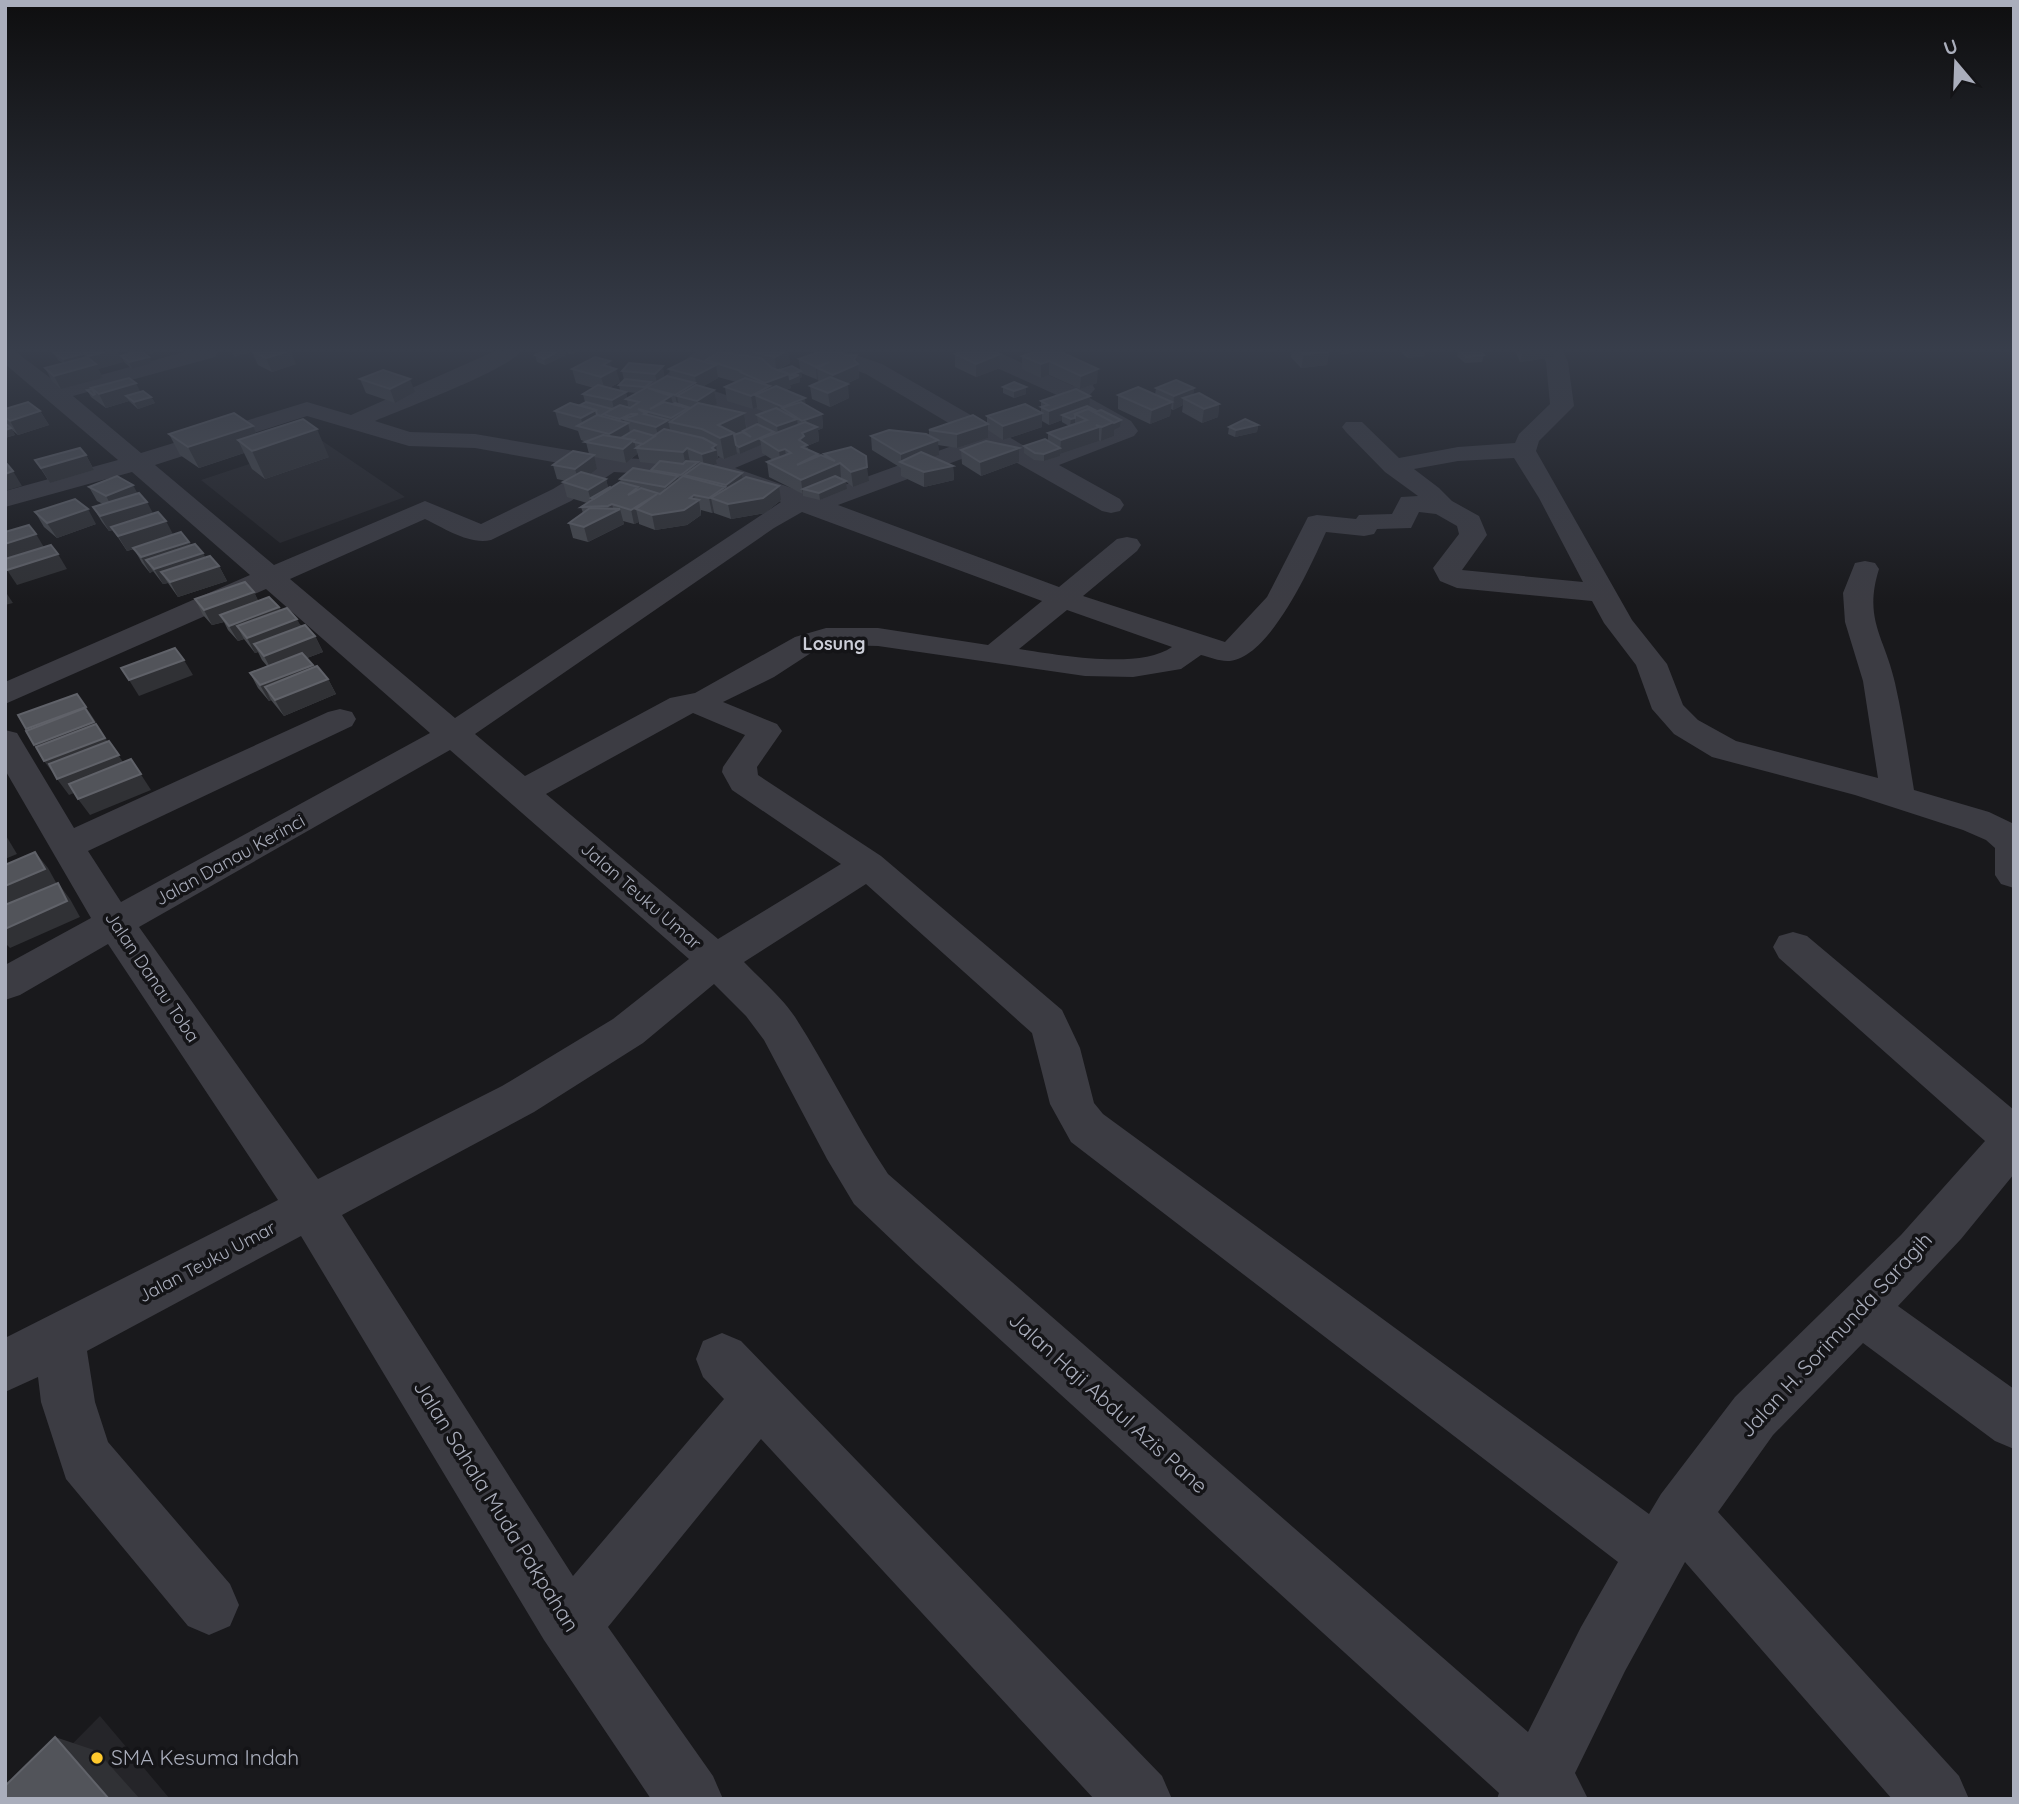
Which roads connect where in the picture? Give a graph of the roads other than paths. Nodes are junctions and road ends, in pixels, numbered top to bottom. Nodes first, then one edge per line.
1 (102, 436) edge
2 (219, 436) edge
3 (400, 436) edge
4 (582, 436) edge
5 (667, 436) edge
6 (988, 436) edge
7 (1116, 436) edge
8 (1364, 436) edge
9 (1531, 436) edge
10 (993, 439) junction
11 (780, 440) edge
12 (1524, 450) junction
13 (550, 455) junction
14 (135, 463) junction
15 (619, 465) junction
16 (1036, 465) junction
17 (1394, 467) junction
18 (709, 470) junction
19 (5, 499) edge
20 (806, 504) junction
21 (1111, 505) dead end
22 (1443, 507) junction
23 (1127, 545) dead end
24 (1865, 569) dead end
25 (270, 578) junction
26 (1603, 593) junction
27 (1064, 599) junction
28 (1187, 642) junction
29 (994, 655) junction
30 (5, 694) edge
31 (705, 702) junction
32 (340, 719) dead end
33 (453, 734) junction
34 (5, 740) edge
35 (522, 793) junction
36 (1898, 797) junction
37 (66, 846) junction
38 (2013, 854) edge
39 (868, 865) junction
40 (116, 925) junction
41 (1793, 947) dead end
42 (716, 960) junction
43 (5, 984) edge
44 (2014, 1138) edge
45 (310, 1208) junction
46 (1859, 1309) junction
47 (59, 1339) junction
48 (5, 1366) edge
49 (2014, 1422) edge
50 (1668, 1534) junction
51 (209, 1605) dead end
52 (570, 1626) junction
53 (1541, 1793) edge
54 (690, 1799) edge
55 (1139, 1799) edge
56 (1936, 1799) edge

1 - 14 street, Jalan Teuku Umar
2 - 14 street
3 - 13 street
4 - 13 street
5 - 15 street
6 - 10 street
7 - 16 street
8 - 17 street
9 - 12 street
10 - 16 street
10 - 20 street, Jalan Danau Kerinci
11 - 18 street
12 - 17 street
12 - 26 street
13 - 15 street
14 - 19 street
14 - 25 street, Jalan Teuku Umar
15 - 18 street
15 - 25 street
16 - 21 street
17 - 22 street
18 - 20 street
20 - 27 street
20 - 33 street, Jalan Danau Kerinci
22 - 26 street
22 - 28 street
23 - 27 street
24 - 36 street
25 - 30 street
25 - 33 street, Jalan Teuku Umar
26 - 36 street
27 - 28 street
27 - 29 street
28 - 29 street
29 - 31 street
31 - 35 street
31 - 39 street
32 - 37 street
33 - 35 street, Jalan Teuku Umar
33 - 40 street, Jalan Danau Kerinci
34 - 37 street, Jalan Danau Toba
35 - 42 street, Jalan Teuku Umar
36 - 38 street
37 - 40 street, Jalan Danau Toba
39 - 42 street
39 - 50 street
40 - 43 street, Jalan Danau Kerinci
40 - 45 street, Jalan Danau Toba
41 - 44 street
42 - 45 street, Jalan Teuku Umar
42 - 53 street, Jalan Haji Abdul Azis Pane
44 - 46 street, Jalan H. Sorimunda Saragih
45 - 47 street, Jalan Teuku Umar
45 - 52 street, Jalan Sahala Muda Pakpahan
46 - 49 street
46 - 50 street, Jalan H. Sorimunda Saragih
47 - 48 street, Jalan Teuku Umar
47 - 51 street
50 - 53 street, Jalan H. Sorimunda Saragih
50 - 56 street
52 - 54 street, Jalan Sahala Muda Pakpahan
52 - 55 street

